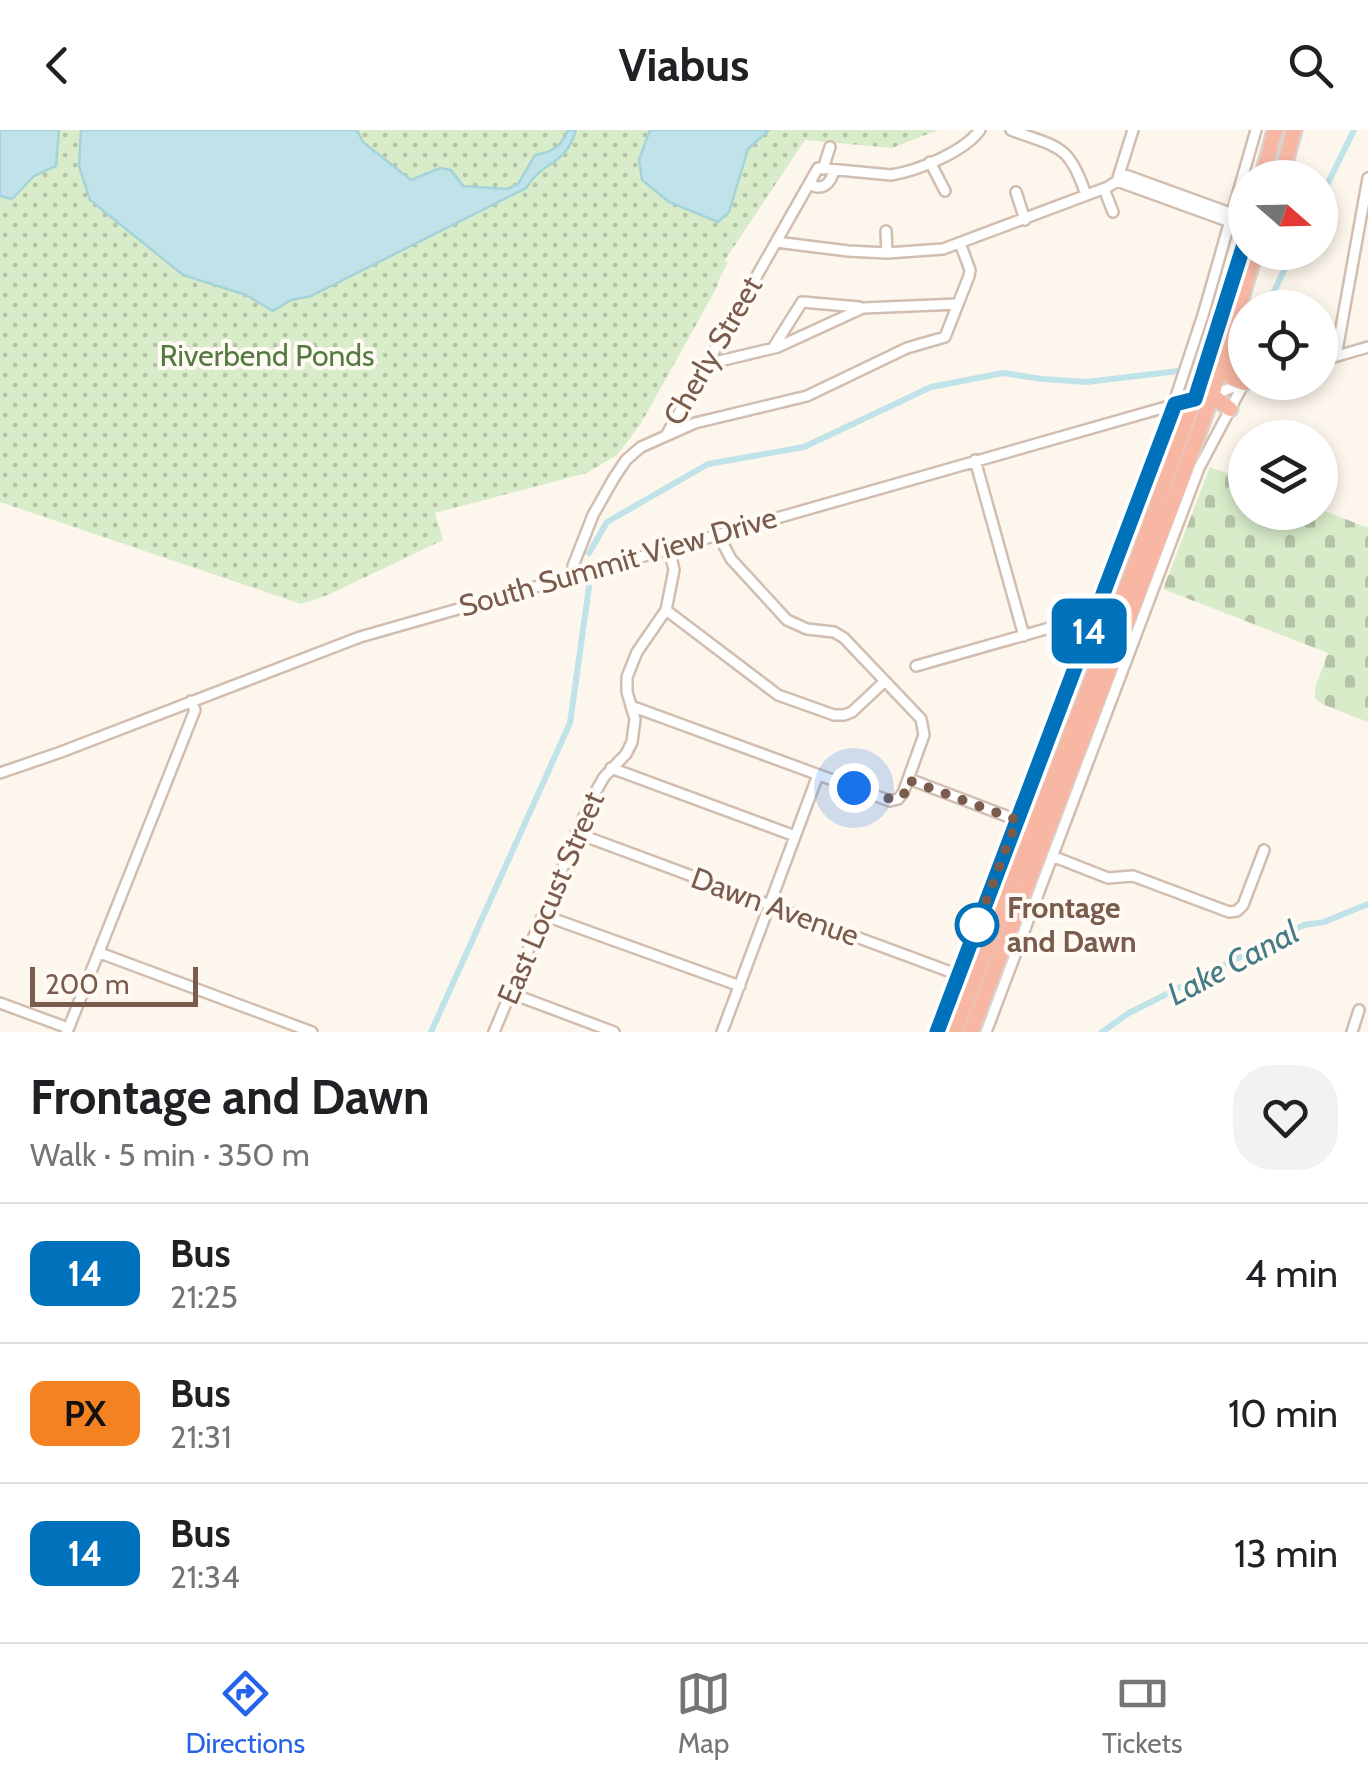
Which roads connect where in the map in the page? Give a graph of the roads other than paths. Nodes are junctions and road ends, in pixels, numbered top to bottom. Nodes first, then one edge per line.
1 (980, 130) edge
2 (1011, 130) edge
3 (1133, 130) edge
4 (1256, 130) edge
5 (1274, 130) edge
6 (1292, 130) edge
7 (830, 147) dead end
8 (1248, 160) edge
9 (1267, 160) edge
10 (1286, 160) edge
11 (930, 162) junction
12 (825, 169) junction
13 (1118, 177) junction
14 (1368, 178) edge
15 (809, 184) junction
16 (1104, 189) junction
17 (945, 191) dead end
18 (1016, 192) dead end
19 (1086, 196) junction
20 (1113, 212) dead end
21 (1228, 217) edge
22 (1025, 220) junction
23 (886, 231) dead end
24 (1228, 231) edge
25 (776, 242) junction
26 (960, 243) junction
27 (887, 253) junction
28 (1236, 270) edge
29 (958, 304) junction
30 (874, 306) junction
31 (1228, 344) edge
32 (1338, 345) edge
33 (773, 348) junction
34 (1368, 348) edge
35 (1338, 356) edge
36 (706, 364) junction
37 (1228, 389) edge
38 (1212, 395) junction
39 (1195, 399) junction
40 (1235, 400) edge
41 (1175, 404) junction
42 (1230, 409) junction
43 (667, 434) junction
44 (975, 460) junction
45 (718, 534) junction
46 (669, 548) junction
47 (576, 575) junction
48 (666, 610) junction
49 (1095, 615) junction
50 (1024, 636) junction
51 (916, 666) dead end
52 (885, 681) junction
53 (192, 701) junction
54 (630, 706) junction
55 (611, 768) junction
56 (0, 773) edge
57 (818, 775) junction
58 (908, 780) junction
59 (1017, 820) junction
60 (576, 833) junction
61 (795, 836) junction
62 (1264, 850) dead end
63 (1052, 856) junction
64 (770, 905) junction
65 (543, 915) junction
66 (100, 953) junction
67 (959, 975) junction
68 (740, 986) junction
69 (988, 986) junction
70 (510, 994) junction
71 (0, 1003) edge
72 (1362, 1016) edge
73 (68, 1030) edge
74 (307, 1031) edge
75 (494, 1032) edge
76 (614, 1032) edge
77 (722, 1032) edge
78 (937, 1032) edge
79 (956, 1032) edge
80 (971, 1032) edge
81 (986, 1032) edge
82 (1352, 1032) edge

1 - 11 street
2 - 19 street
3 - 13 street
4 - 8 street
5 - 9 highway
6 - 10 highway
7 - 12 street, Cherly Street
11 - 12 street
11 - 17 street
12 - 15 street, Cherly Street
12 - 15 street
13 - 16 street
13 - 21 street
14 - 32 street
15 - 25 street, Cherly Street
16 - 19 street
16 - 20 street
18 - 22 street
19 - 22 street
22 - 26 street
23 - 27 street
24 - 41 street
25 - 27 street
25 - 36 street, Cherly Street
26 - 27 street
26 - 29 street
28 - 39 highway
29 - 30 street
29 - 43 street
30 - 33 street
30 - 33 street
31 - 38 highway
33 - 36 street
34 - 35 street
36 - 43 street, Cherly Street
37 - 38 street, South Summit View Drive
38 - 39 street, South Summit View Drive
38 - 42 highway
38 - 69 highway
39 - 41 street, South Summit View Drive
39 - 69 highway
40 - 42 street
41 - 44 street, South Summit View Drive
41 - 49 street
42 - 63 street
43 - 47 street, Cherly Street
44 - 45 street, South Summit View Drive
44 - 50 street
45 - 46 street, South Summit View Drive
45 - 52 street
46 - 47 street, South Summit View Drive
46 - 48 street, East Locust Street
47 - 53 street, South Summit View Drive
48 - 52 street
48 - 54 street, East Locust Street
49 - 50 street
49 - 59 street
50 - 51 street
52 - 58 street
53 - 56 street, South Summit View Drive
53 - 66 street
54 - 55 street, East Locust Street
54 - 57 street
55 - 60 street, East Locust Street
55 - 61 street
57 - 58 street
57 - 61 street
58 - 59 street
59 - 67 street
60 - 64 street, Dawn Avenue
60 - 65 street, East Locust Street
61 - 64 street
62 - 63 street
63 - 69 street
64 - 67 street, Dawn Avenue
64 - 68 street
65 - 68 street
65 - 70 street, East Locust Street
66 - 73 street
66 - 74 street
67 - 69 street, Dawn Avenue
67 - 78 street
68 - 77 street
69 - 79 highway
69 - 80 highway
69 - 81 street
70 - 75 street, East Locust Street
70 - 76 street
71 - 73 street
72 - 82 street

